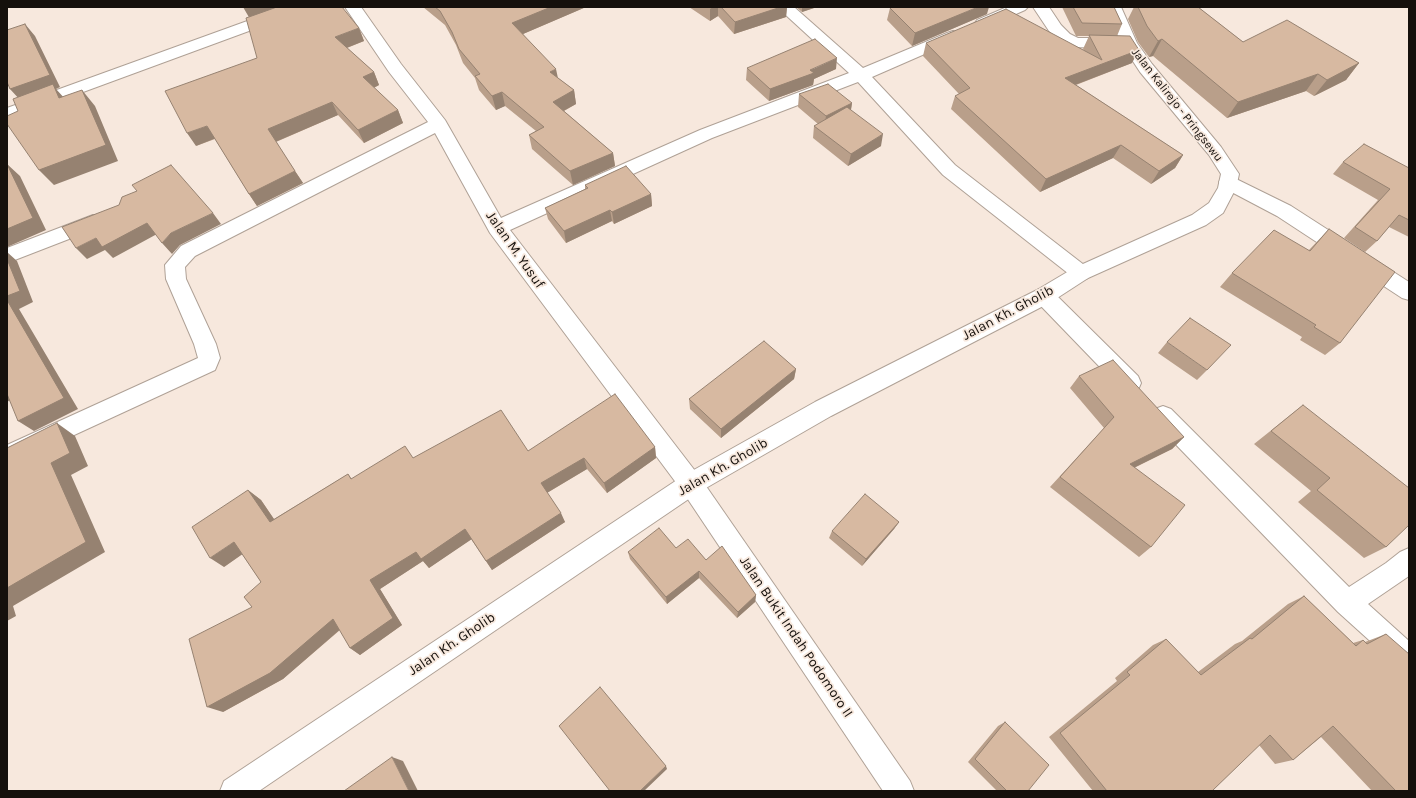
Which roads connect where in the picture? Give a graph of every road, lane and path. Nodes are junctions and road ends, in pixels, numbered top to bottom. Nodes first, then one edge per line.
1 (301, 7) edge
2 (353, 7) edge
3 (784, 7) edge
4 (1020, 7) edge
5 (1041, 7) edge
6 (1113, 7) edge
7 (1129, 43) junction
8 (861, 75) junction
9 (7, 114) edge
10 (439, 124) junction
11 (1228, 182) junction
12 (108, 216) edge
13 (497, 228) junction
14 (7, 256) edge
15 (1081, 273) junction
16 (1409, 292) edge
17 (1044, 296) junction
18 (7, 456) edge
19 (691, 484) junction
20 (1402, 566) edge
21 (1347, 603) junction
22 (1409, 659) edge
23 (234, 791) edge
24 (900, 791) edge

1 - 9 street
2 - 10 street, Jalan M. Yusuf
3 - 8 street
4 - 8 street
5 - 7 street
6 - 7 street, Jalan Kalirejo - Pringsewu
7 - 11 street, Jalan Kalirejo - Pringsewu
8 - 13 street
8 - 15 street
10 - 13 street, Jalan M. Yusuf
10 - 18 street
11 - 15 street, Jalan Kh. Gholib
11 - 16 street
12 - 14 street
13 - 19 street, Jalan M. Yusuf
15 - 17 street, Jalan Kh. Gholib
17 - 19 street, Jalan Kh. Gholib
17 - 21 street
19 - 23 street, Jalan Kh. Gholib
19 - 24 street, Jalan Bukit Indah Podomoro II
20 - 21 street
21 - 22 street

